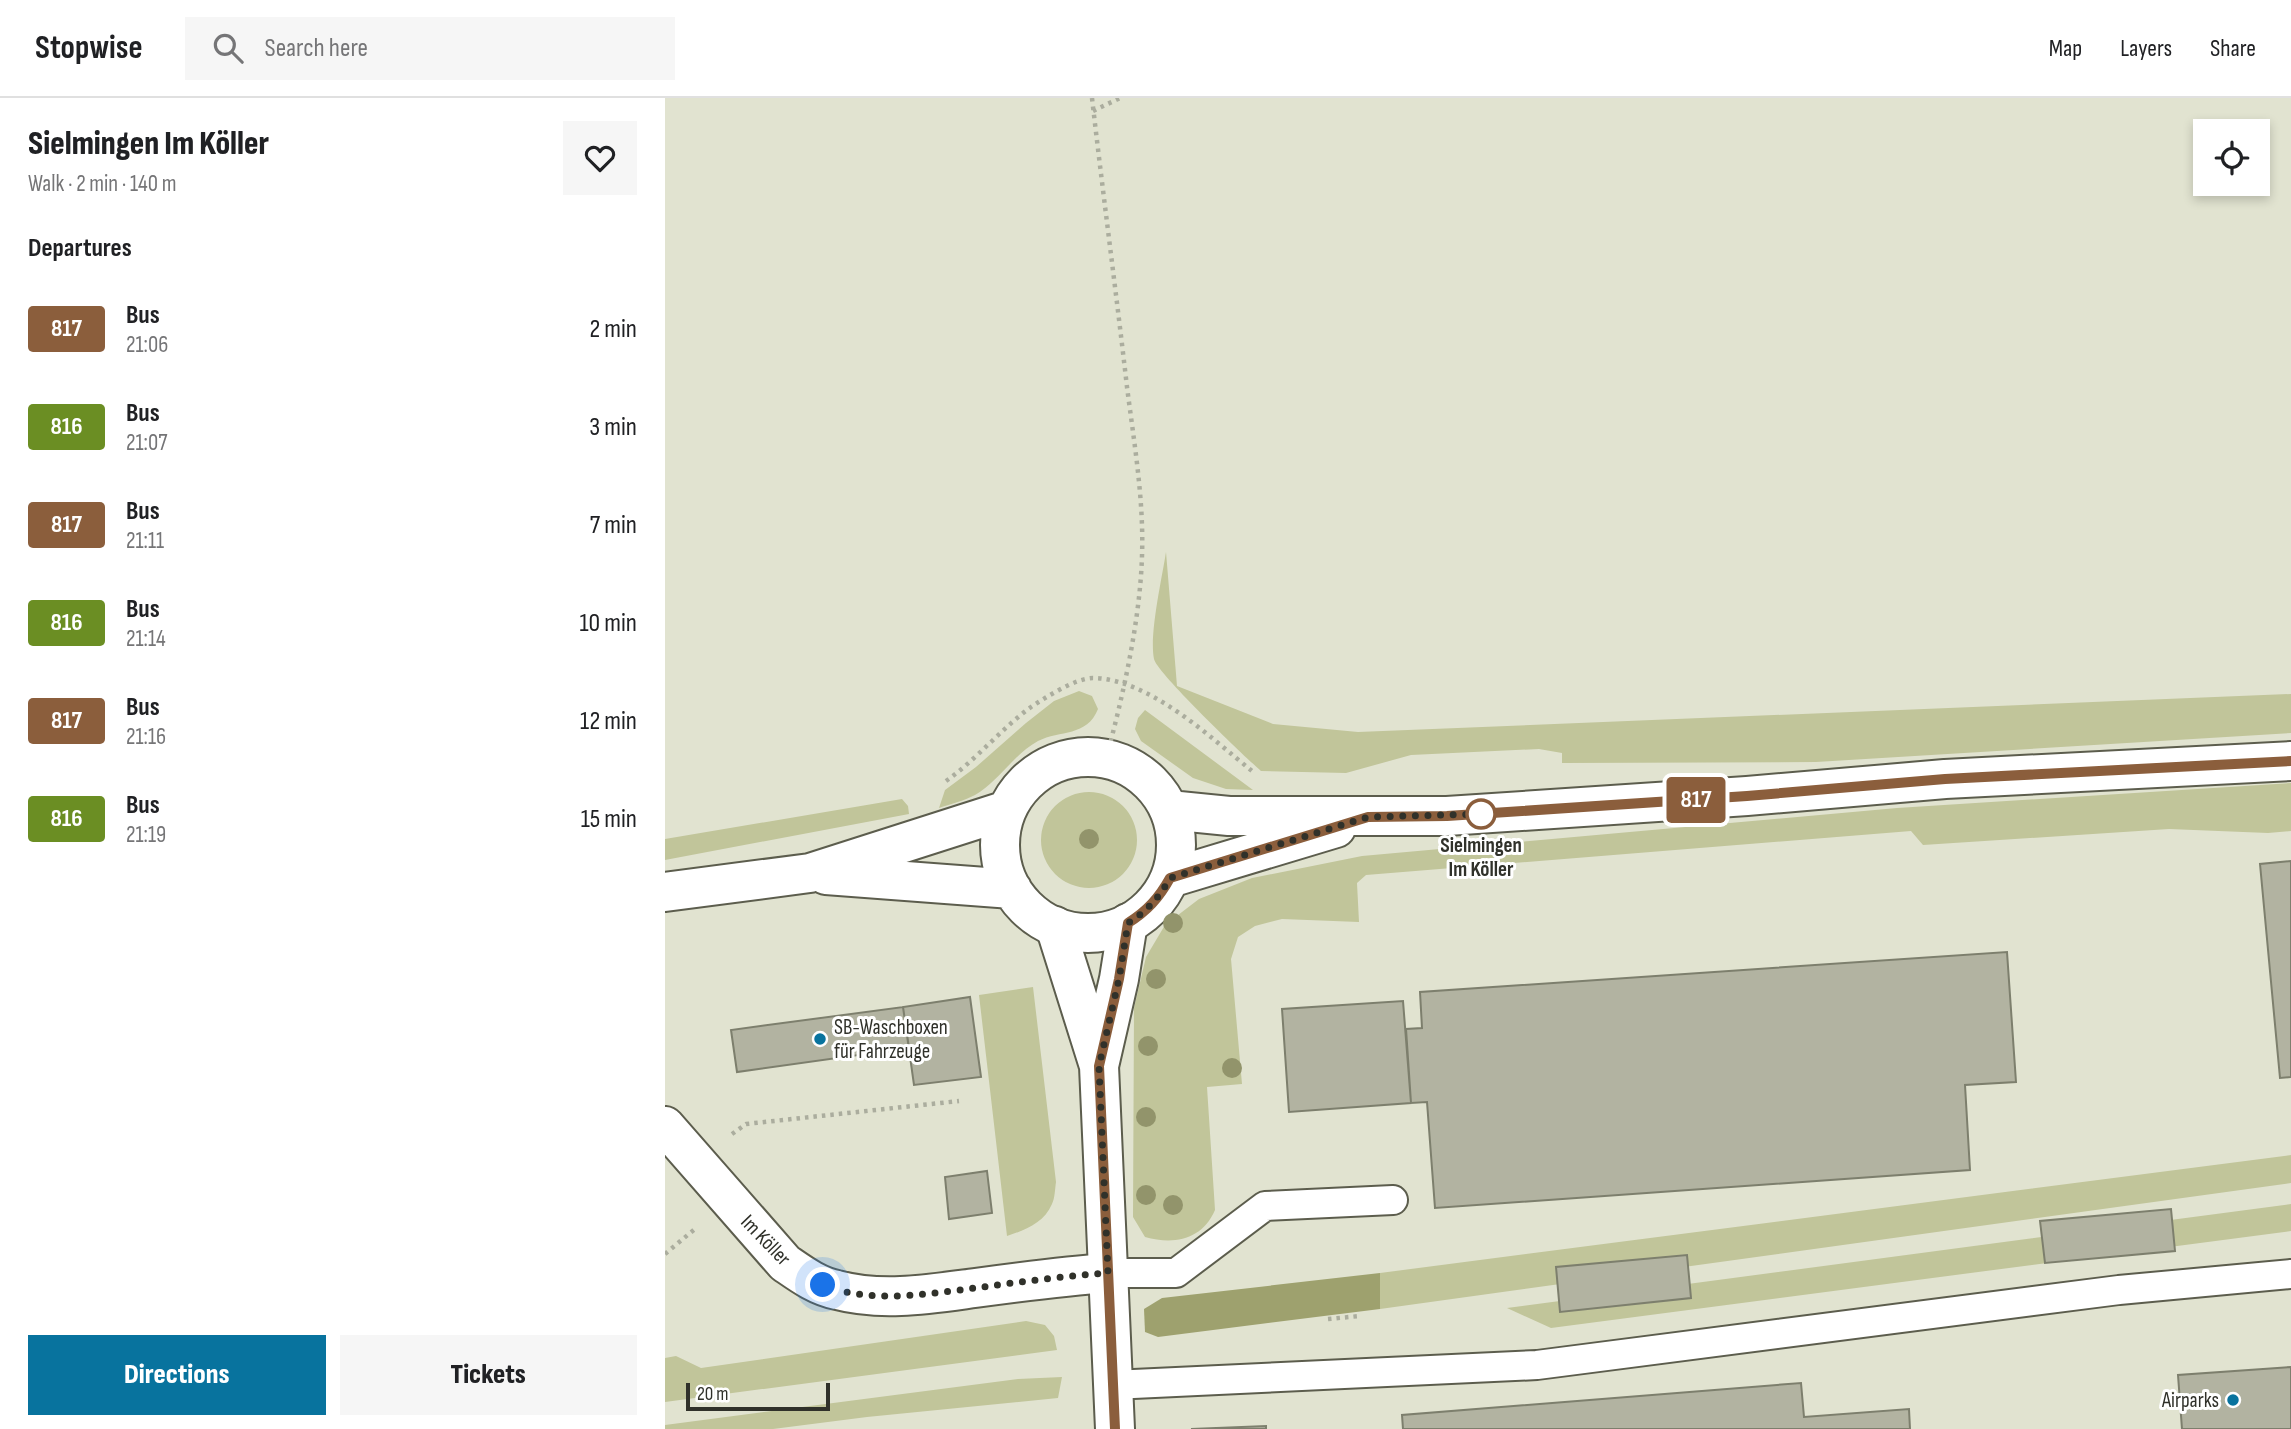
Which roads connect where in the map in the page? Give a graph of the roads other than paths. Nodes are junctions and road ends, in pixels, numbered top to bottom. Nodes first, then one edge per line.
1 (2291, 761) edge
2 (1007, 810) junction
3 (1169, 810) junction
4 (1368, 817) junction
5 (810, 873) junction
6 (1170, 878) junction
7 (1012, 889) junction
8 (665, 892) edge
9 (1128, 923) junction
10 (1055, 926) junction
11 (1099, 1066) junction
12 (665, 1125) edge
13 (1393, 1200) dead end
14 (1108, 1273) junction
15 (2291, 1274) edge
16 (1112, 1385) junction
17 (1115, 1429) edge

1 - 4 main road
2 - 3 main road
2 - 5 main road
2 - 7 main road
3 - 4 main road
3 - 6 main road
4 - 6 main road
5 - 7 main road
5 - 8 main road
6 - 9 main road
7 - 10 main road
9 - 10 main road
9 - 11 main road
10 - 11 main road
11 - 14 main road
12 - 14 main road, Im Köller
13 - 14 lane
14 - 16 main road
15 - 16 lane
16 - 17 main road

